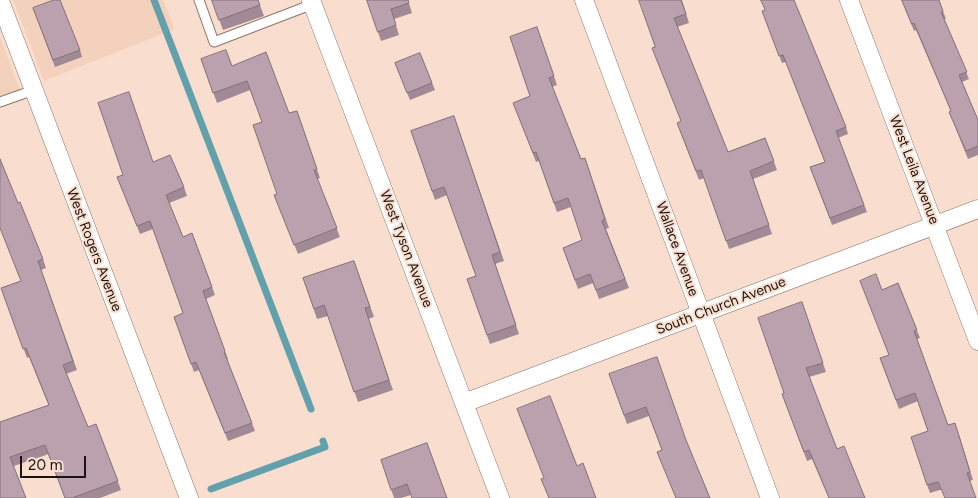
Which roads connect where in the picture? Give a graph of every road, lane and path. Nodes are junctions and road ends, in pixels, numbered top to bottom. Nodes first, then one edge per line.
1 (199, 0) edge
2 (584, 0) edge
3 (849, 0) edge
4 (0, 1) edge
5 (312, 2) edge
6 (34, 90) junction
7 (0, 102) edge
8 (978, 208) edge
9 (934, 225) junction
10 (701, 314) junction
11 (978, 341) edge
12 (464, 403) junction
13 (189, 498) edge
14 (500, 498) edge
15 (770, 498) edge

1 - 5 lane
2 - 10 street, Wallace Avenue
3 - 9 street, West Leila Avenue
4 - 6 street, West Rogers Avenue
5 - 12 street, West Tyson Avenue
6 - 7 lane
6 - 13 street, West Rogers Avenue
8 - 9 street, South Church Avenue
9 - 10 street, South Church Avenue
9 - 11 street, West Leila Avenue
10 - 12 street, South Church Avenue
10 - 15 street, Wallace Avenue
12 - 14 street, West Tyson Avenue

